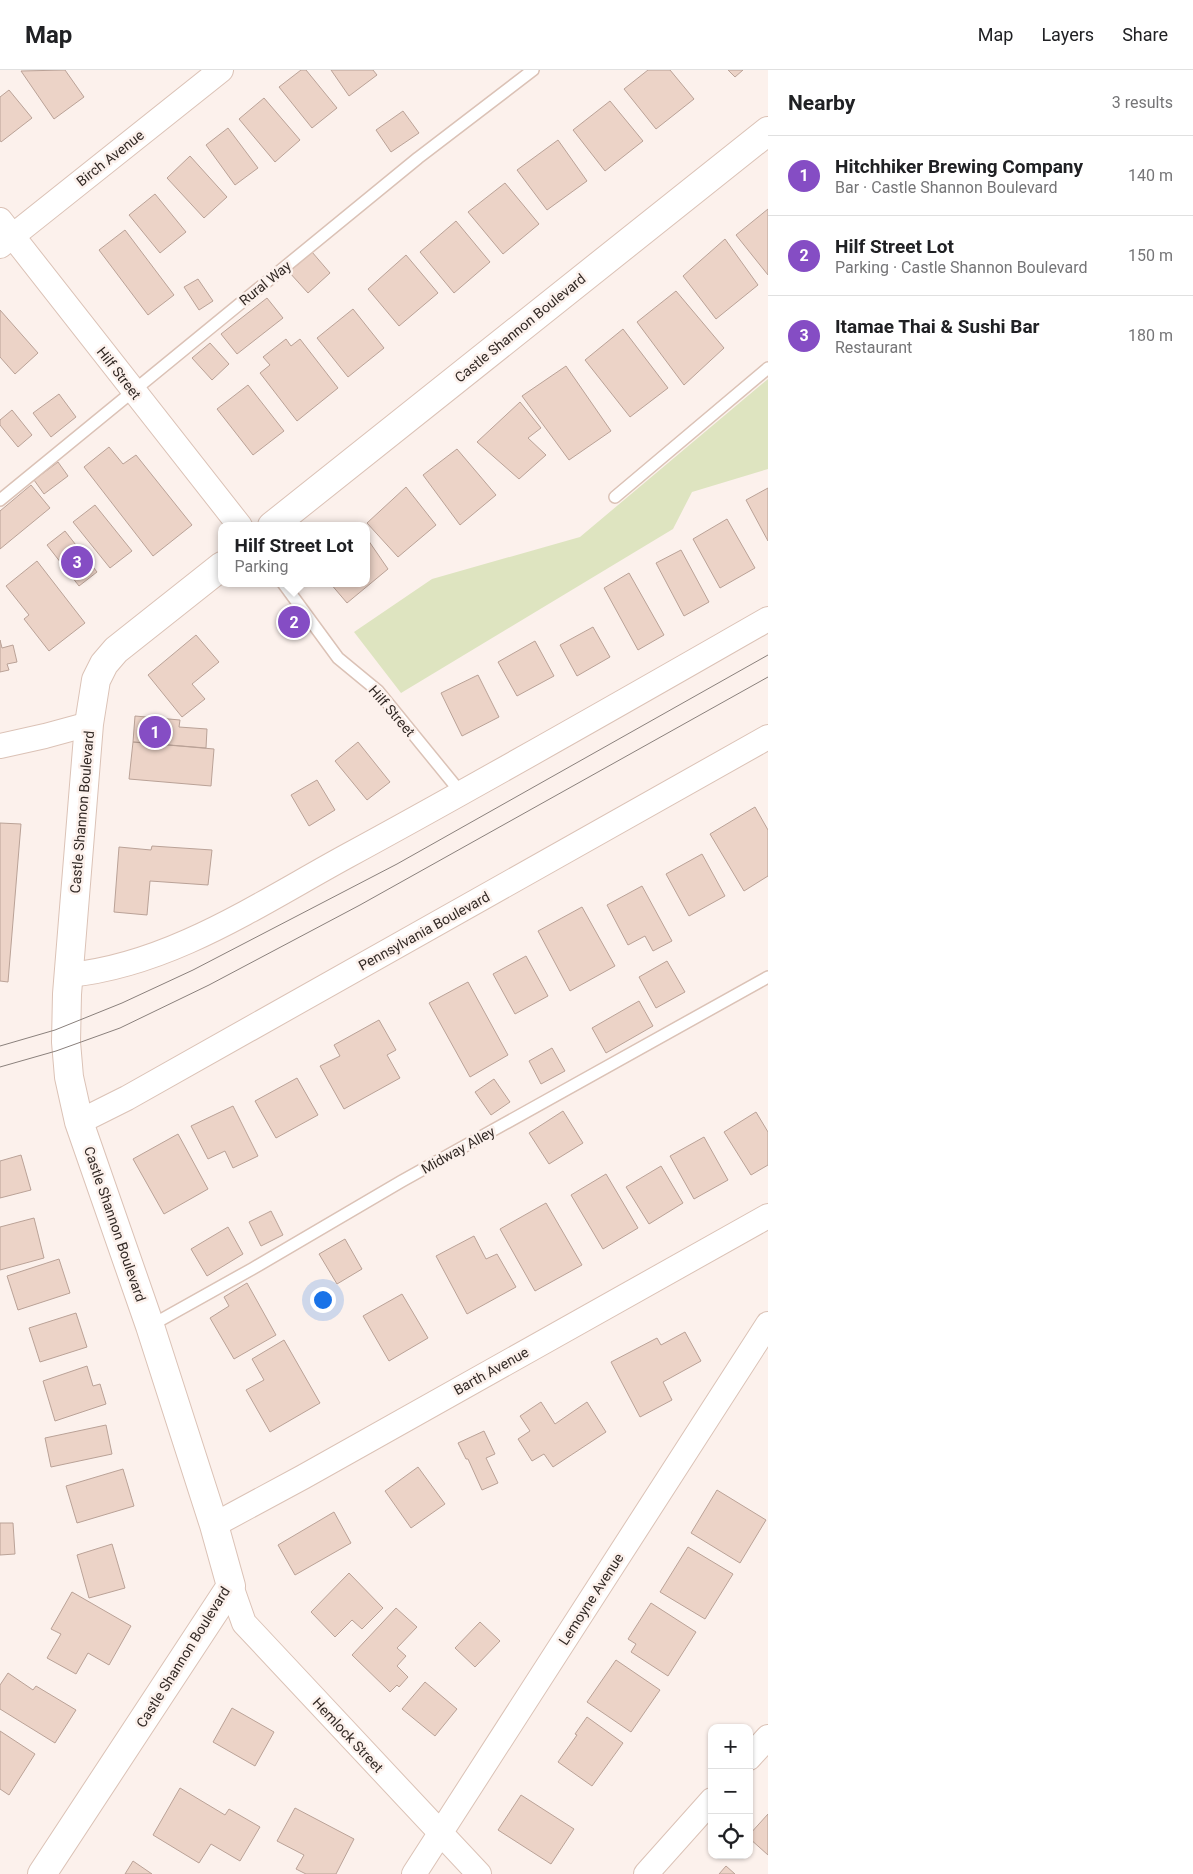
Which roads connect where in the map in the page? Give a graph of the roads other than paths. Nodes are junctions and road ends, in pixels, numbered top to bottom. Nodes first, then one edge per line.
1 (221, 70) edge
2 (532, 70) edge
3 (768, 130) edge
4 (4, 234) edge
5 (768, 368) edge
6 (133, 391) junction
7 (615, 497) dead end
8 (0, 500) edge
9 (237, 522) edge
10 (277, 522) edge
11 (218, 569) edge
12 (286, 587) edge
13 (768, 619) edge
14 (89, 724) junction
15 (768, 737) edge
16 (0, 746) edge
17 (462, 794) junction
18 (69, 975) junction
19 (768, 977) edge
20 (79, 1122) junction
21 (768, 1216) edge
22 (768, 1324) edge
23 (150, 1326) junction
24 (214, 1526) junction
25 (231, 1586) junction
26 (768, 1737) edge
27 (753, 1754) edge
28 (708, 1804) edge
29 (440, 1834) junction
30 (42, 1874) edge
31 (414, 1874) edge
32 (478, 1874) edge
33 (646, 1874) edge

1 - 4 street, Birch Avenue
2 - 6 lane, Rural Way
3 - 10 street, Castle Shannon Boulevard
4 - 6 street, Hilf Street
5 - 7 lane
6 - 8 lane, Rural Way
6 - 9 street, Hilf Street
11 - 14 street, Castle Shannon Boulevard
12 - 17 lane, Hilf Street
13 - 17 street
14 - 16 street
14 - 18 street, Castle Shannon Boulevard
15 - 20 street, Pennsylvania Boulevard
17 - 18 street
18 - 20 street, Castle Shannon Boulevard
19 - 23 lane, Midway Alley
20 - 23 street, Castle Shannon Boulevard
21 - 24 street, Barth Avenue
22 - 29 street, Lemoyne Avenue
23 - 24 street, Castle Shannon Boulevard
24 - 25 street, Castle Shannon Boulevard
25 - 29 street, Hemlock Street
25 - 30 street, Castle Shannon Boulevard
26 - 27 street
28 - 33 street
29 - 31 street, Lemoyne Avenue
29 - 32 street, Hemlock Street

